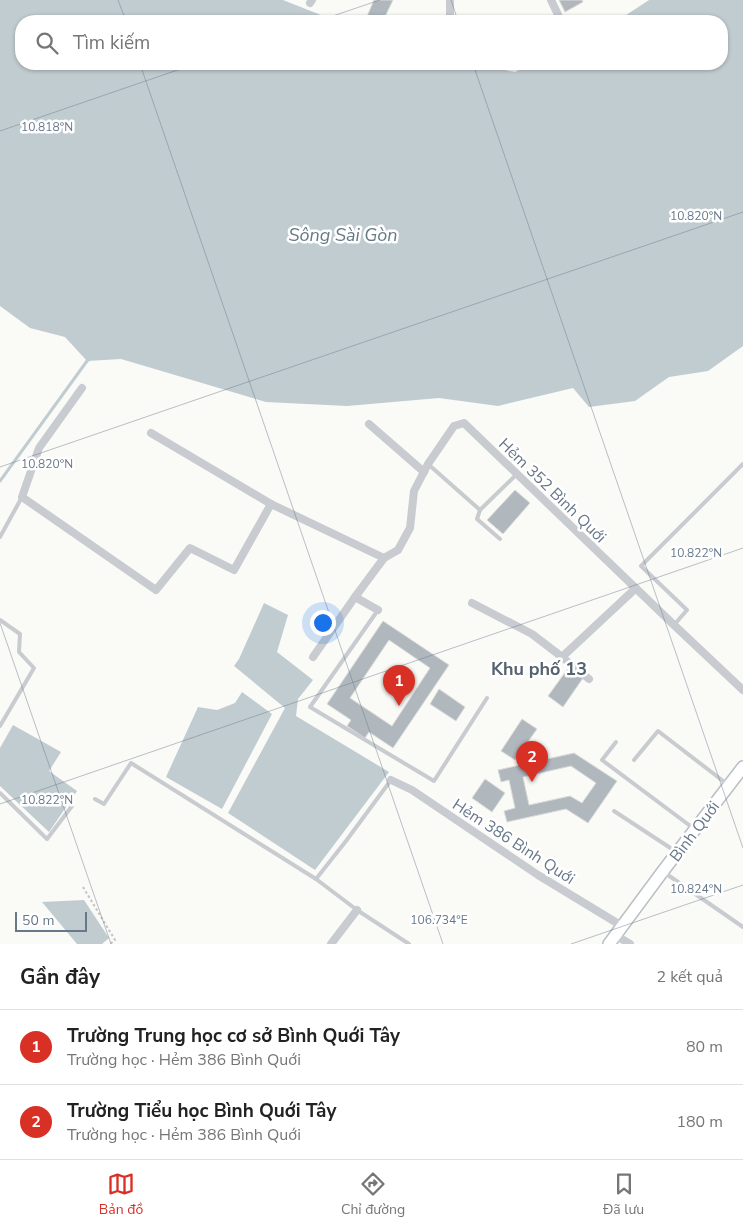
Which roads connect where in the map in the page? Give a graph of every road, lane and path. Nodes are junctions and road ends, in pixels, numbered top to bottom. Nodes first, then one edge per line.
1 (450, 0) edge
2 (551, 0) edge
3 (450, 15) edge
4 (558, 15) edge
5 (82, 388) dead end
6 (369, 424) dead end
7 (151, 433) dead end
8 (428, 464) junction
9 (743, 464) edge
10 (424, 472) junction
11 (517, 474) junction
12 (22, 497) junction
13 (271, 504) junction
14 (480, 510) junction
15 (0, 537) edge
16 (500, 539) dead end
17 (384, 558) junction
18 (636, 588) junction
19 (355, 597) junction
20 (472, 603) dead end
21 (378, 610) joint
22 (0, 620) edge
23 (674, 625) junction
24 (313, 657) dead end
25 (562, 657) junction
26 (589, 680) dead end
27 (743, 690) edge
28 (487, 698) dead end
29 (0, 726) edge
30 (616, 742) dead end
31 (634, 760) dead end
32 (743, 767) edge
33 (391, 780) joint
34 (728, 785) junction
35 (0, 793) edge
36 (95, 800) dead end
37 (72, 806) dead end
38 (614, 811) dead end
39 (695, 829) junction
40 (677, 853) junction
41 (663, 871) junction
42 (316, 879) junction
43 (83, 888) dead end
44 (357, 910) junction
45 (743, 927) edge
46 (615, 935) edge
47 (110, 944) edge
48 (331, 944) edge
49 (410, 944) edge
50 (630, 944) edge

1 - 3 street
2 - 4 street
5 - 12 street
6 - 10 street
7 - 13 street
8 - 10 street, Hẻm 352 Bình Quới
8 - 11 street, Hẻm 352 Bình Quới
8 - 14 lane
9 - 23 lane
10 - 17 street, Hẻm 352 Bình Quới
11 - 14 lane
11 - 18 street, Hẻm 352 Bình Quới
12 - 13 street
12 - 15 lane
13 - 17 street
14 - 16 lane
17 - 19 street, Hẻm 352 Bình Quới
18 - 23 street, Hẻm 352 Bình Quới
18 - 25 street
19 - 21 street
19 - 24 street, Hẻm 352 Bình Quới
20 - 25 street
21 - 28 lane
22 - 29 lane
23 - 27 street, Hẻm 352 Bình Quới
25 - 26 street
30 - 39 lane
31 - 34 lane
32 - 34 main road, Bình Quới
33 - 42 lane
33 - 46 street, Hẻm 386 Bình Quới
34 - 39 main road, Bình Quới
35 - 37 lane
36 - 42 lane
38 - 40 lane
39 - 40 main road, Bình Quới
40 - 41 main road, Bình Quới
41 - 45 lane
41 - 46 main road, Bình Quới
42 - 44 lane
43 - 47 path
44 - 48 street
44 - 49 lane
46 - 50 street, Hẻm 386 Bình Quới

